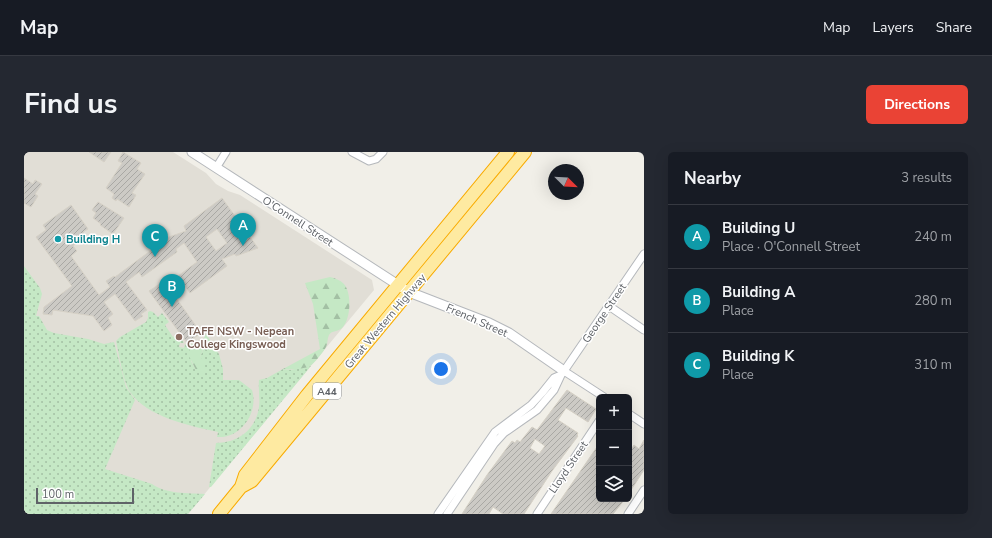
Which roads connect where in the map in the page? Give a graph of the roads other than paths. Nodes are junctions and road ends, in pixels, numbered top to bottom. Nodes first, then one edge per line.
1 (192, 152) edge
2 (226, 152) edge
3 (352, 152) edge
4 (383, 152) edge
5 (508, 152) edge
6 (525, 152) edge
7 (216, 168) junction
8 (644, 254) edge
9 (404, 288) junction
10 (609, 306) junction
11 (644, 330) edge
12 (563, 373) junction
13 (599, 394) edge
14 (632, 416) edge
15 (644, 424) edge
16 (596, 426) edge
17 (644, 490) edge
18 (219, 514) edge
19 (438, 514) edge
20 (447, 514) edge
21 (537, 514) edge
22 (628, 514) edge

1 - 7 street, O'Connell Street
2 - 7 street
3 - 4 street
5 - 9 highway, Great Western Highway / A44
6 - 9 highway, Great Western Highway / A44
7 - 9 street, O'Connell Street
8 - 10 street, George Street
9 - 12 street, French Street
9 - 18 highway, Great Western Highway / A44
10 - 11 street
10 - 12 street, George Street
12 - 13 street
12 - 19 street
12 - 20 street
14 - 15 street
16 - 21 street, Lloyd Street
17 - 22 street

